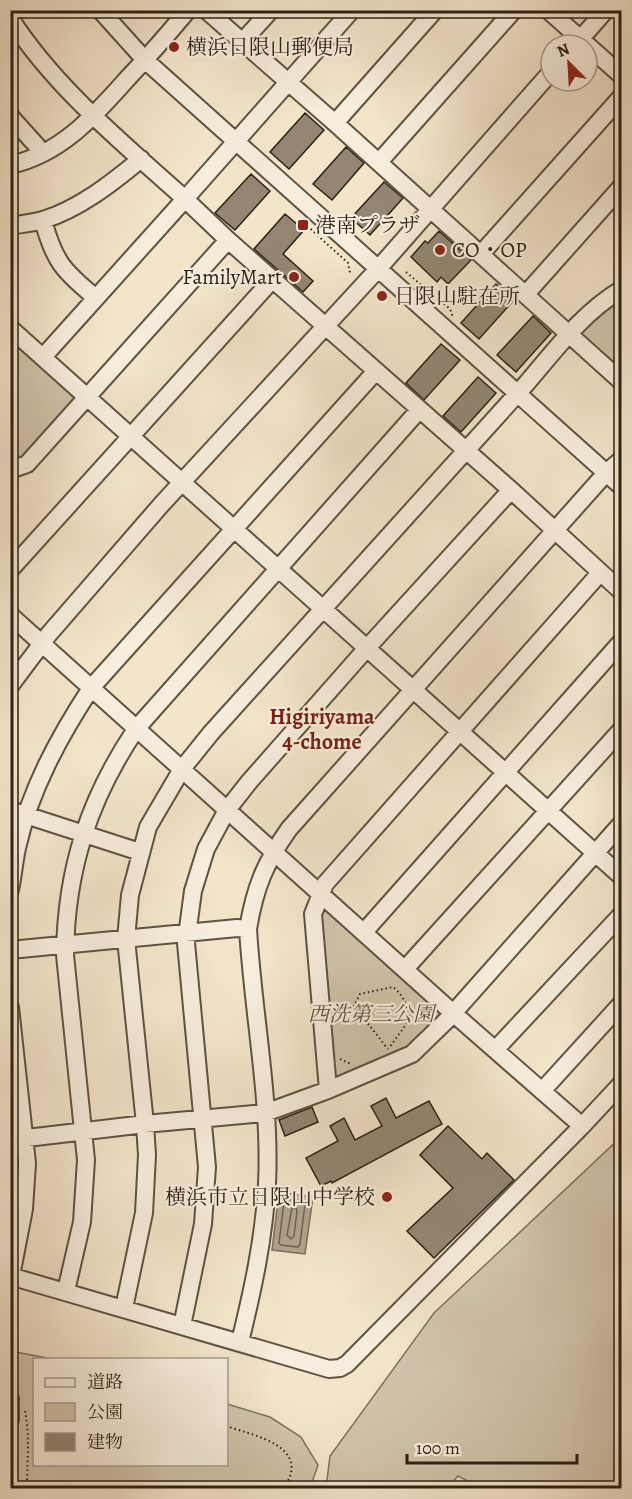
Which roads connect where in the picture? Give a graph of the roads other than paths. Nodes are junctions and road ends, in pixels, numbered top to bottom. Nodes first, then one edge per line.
1 (100, 10) edge
2 (188, 10) edge
3 (206, 10) edge
4 (271, 10) edge
5 (352, 10) edge
6 (435, 10) edge
7 (514, 10) edge
8 (548, 10) edge
9 (606, 10) edge
10 (10, 18) edge
11 (570, 33) edge
12 (586, 33) edge
13 (242, 42) junction
14 (599, 59) edge
15 (145, 60) junction
16 (621, 76) edge
17 (288, 83) junction
18 (539, 86) edge
19 (621, 96) edge
20 (10, 116) edge
21 (94, 116) junction
22 (334, 123) junction
23 (236, 141) junction
24 (41, 154) junction
25 (141, 159) junction
26 (379, 162) junction
27 (10, 165) edge
28 (621, 186) edge
29 (185, 199) junction
30 (431, 209) junction
31 (43, 220) junction
32 (10, 226) edge
33 (228, 240) junction
34 (481, 254) junction
35 (378, 269) junction
36 (272, 280) junction
37 (621, 289) edge
38 (526, 294) junction
39 (96, 298) junction
40 (325, 325) junction
41 (10, 328) edge
42 (568, 333) junction
43 (43, 357) junction
44 (376, 371) junction
45 (621, 382) edge
46 (517, 393) junction
47 (88, 397) junction
48 (419, 410) junction
49 (132, 437) junction
50 (465, 451) junction
51 (10, 452) edge
52 (621, 459) edge
53 (13, 469) edge
54 (606, 473) junction
55 (182, 482) junction
56 (621, 487) edge
57 (511, 490) junction
58 (234, 528) junction
59 (556, 531) junction
60 (279, 568) junction
61 (10, 570) edge
62 (600, 573) junction
63 (621, 592) edge
64 (324, 609) junction
65 (10, 615) edge
66 (621, 640) edge
67 (41, 644) junction
68 (367, 648) junction
69 (10, 686) edge
70 (91, 688) junction
71 (414, 690) junction
72 (136, 729) junction
73 (621, 729) edge
74 (459, 731) junction
75 (182, 769) junction
76 (505, 772) junction
77 (227, 810) junction
78 (549, 811) junction
79 (19, 813) edge
80 (621, 823) edge
81 (83, 833) junction
82 (273, 851) junction
83 (140, 852) junction
84 (595, 853) junction
85 (621, 877) edge
86 (10, 890) edge
87 (320, 893) junction
88 (621, 914) edge
89 (248, 929) junction
90 (364, 932) junction
91 (186, 934) junction
92 (126, 939) junction
93 (65, 944) junction
94 (10, 951) edge
95 (405, 969) junction
96 (621, 1003) edge
97 (10, 1007) edge
98 (453, 1013) junction
99 (495, 1050) junction
100 (621, 1083) edge
101 (328, 1090) junction
102 (542, 1092) junction
103 (265, 1113) junction
104 (204, 1119) junction
105 (145, 1124) junction
106 (582, 1126) junction
107 (84, 1131) junction
108 (18, 1139) edge
109 (11, 1276) edge
110 (66, 1291) junction
111 (124, 1308) junction
112 (182, 1326) junction
113 (240, 1342) junction
114 (10, 1398) edge
115 (10, 1420) edge

1 - 15 street
2 - 15 street
3 - 13 street
4 - 13 street
5 - 17 street
6 - 22 street
7 - 26 street
8 - 11 street
9 - 12 street
10 - 21 street
13 - 17 street
14 - 16 street
15 - 21 street
15 - 23 street
17 - 22 street
17 - 23 street
18 - 30 street
19 - 34 street
20 - 24 street
21 - 24 street
21 - 25 street
22 - 26 street
23 - 29 street
23 - 35 street
24 - 27 street
25 - 29 street
25 - 31 street
26 - 30 street
28 - 38 street
29 - 33 street
29 - 39 street
30 - 34 street
30 - 35 street
31 - 32 street
31 - 39 street
33 - 36 street
33 - 47 street
34 - 38 street
35 - 40 street
35 - 46 street
36 - 40 street
36 - 49 street
37 - 42 street
38 - 42 street
39 - 43 street
40 - 44 street
40 - 55 street
41 - 43 street
42 - 45 street
42 - 46 street
43 - 47 street
44 - 48 street
44 - 58 street
46 - 50 street
46 - 54 street
47 - 49 street
47 - 53 street
48 - 50 street
48 - 60 street
49 - 55 street
49 - 61 street
50 - 57 street
50 - 64 street
51 - 53 street
52 - 54 street
54 - 56 street
54 - 59 street
55 - 58 street
55 - 67 street
57 - 59 street
57 - 68 street
58 - 60 street
58 - 70 street
59 - 62 street
59 - 71 street
60 - 64 street
60 - 72 street
62 - 63 street
62 - 74 street
64 - 68 street
64 - 75 street
65 - 67 street
66 - 76 street
67 - 69 street
67 - 70 street
68 - 71 street
68 - 77 street
70 - 72 street
70 - 79 street
71 - 74 street
71 - 82 street
72 - 75 street
72 - 81 street
73 - 78 street
74 - 76 street
74 - 87 street
75 - 77 street
75 - 83 street
76 - 78 street
76 - 90 street
77 - 82 street
77 - 91 street
78 - 84 street
78 - 95 street
79 - 81 street
79 - 86 street
80 - 84 street
81 - 83 street
81 - 93 street
82 - 87 street
82 - 89 street
83 - 92 street
84 - 85 street
84 - 98 street
87 - 90 street
87 - 101 street
88 - 99 street
89 - 91 street
89 - 103 street
90 - 95 street
91 - 92 street
91 - 104 street
92 - 93 street
92 - 105 street
93 - 94 street
93 - 107 street
95 - 98 street
96 - 102 street
97 - 108 street
98 - 99 street
98 - 101 street
99 - 102 street
100 - 106 street
101 - 103 street
102 - 106 street
103 - 104 street
103 - 113 street
104 - 105 street
104 - 112 street
105 - 107 street
105 - 111 street
106 - 113 street
107 - 108 street
107 - 110 street
108 - 109 street
109 - 110 street
110 - 111 street
111 - 112 street
112 - 113 street
114 - 115 street

